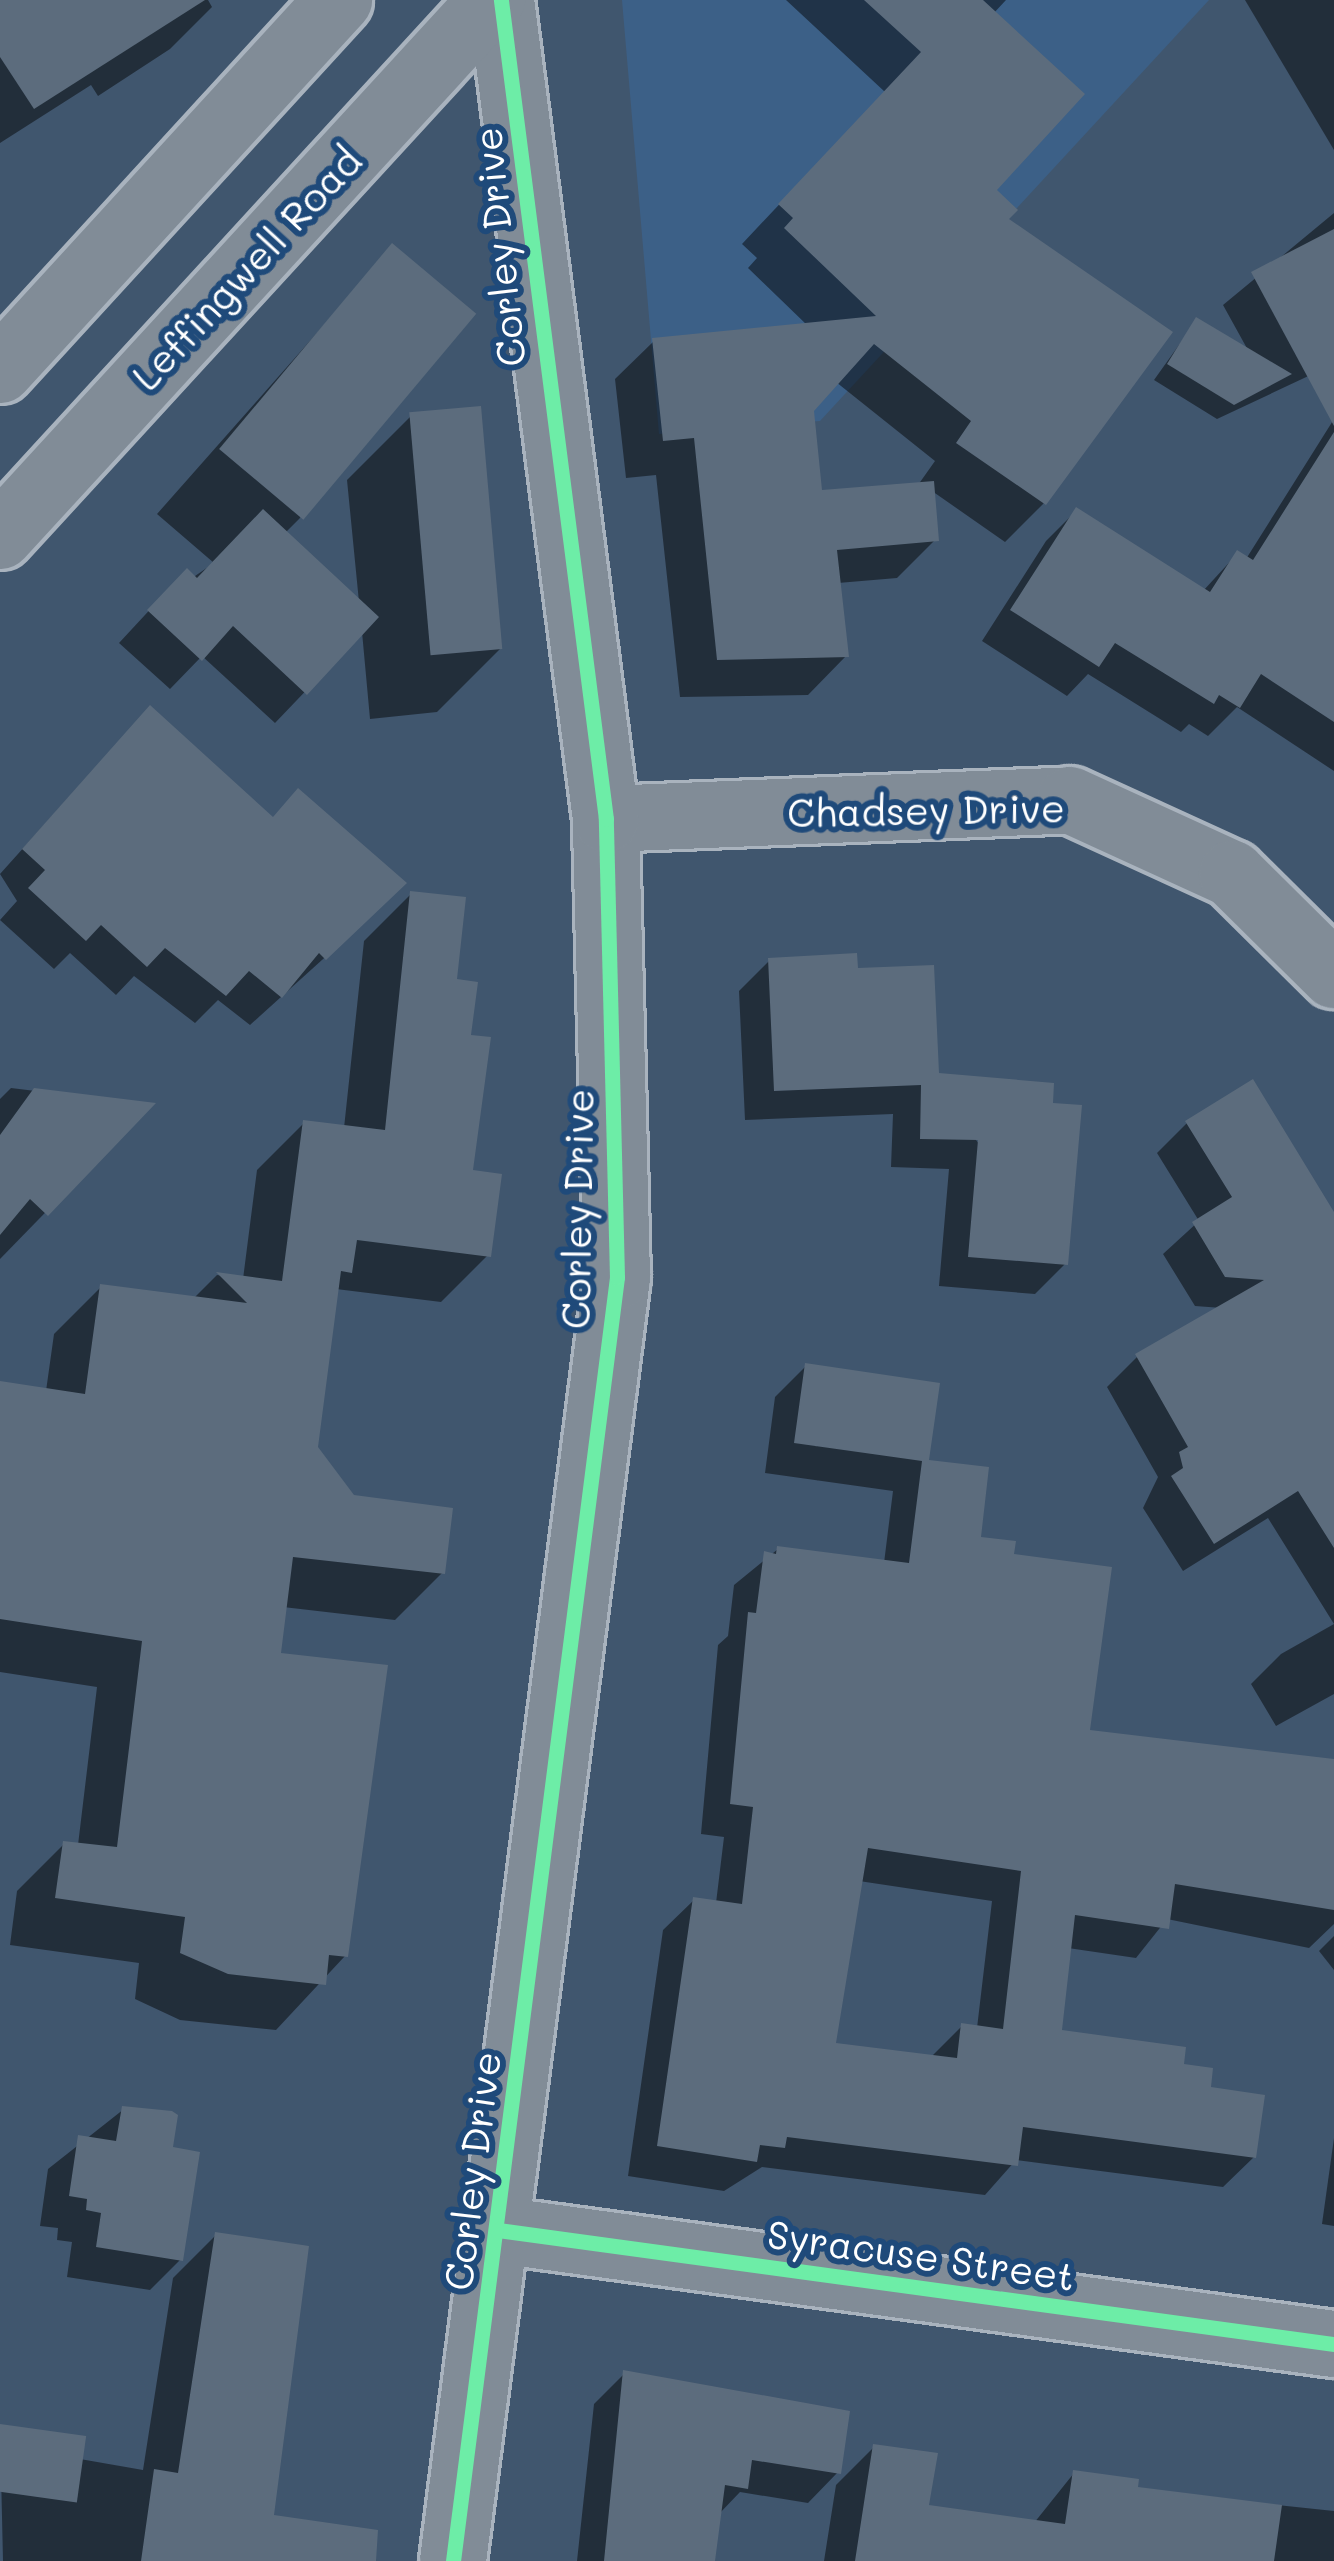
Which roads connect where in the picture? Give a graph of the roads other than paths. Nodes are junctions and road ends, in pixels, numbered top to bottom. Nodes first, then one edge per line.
1 (339, 0) edge
2 (496, 0) edge
3 (0, 370) edge
4 (0, 536) edge
5 (606, 819) junction
6 (1334, 975) edge
7 (498, 2230) junction
8 (1334, 2344) edge
9 (453, 2561) edge

1 - 3 street
2 - 4 street, Leffingwell Road
2 - 5 street, Corley Drive
5 - 6 street, Chadsey Drive
5 - 7 street, Corley Drive
7 - 8 street, Syracuse Street
7 - 9 street, Corley Drive

